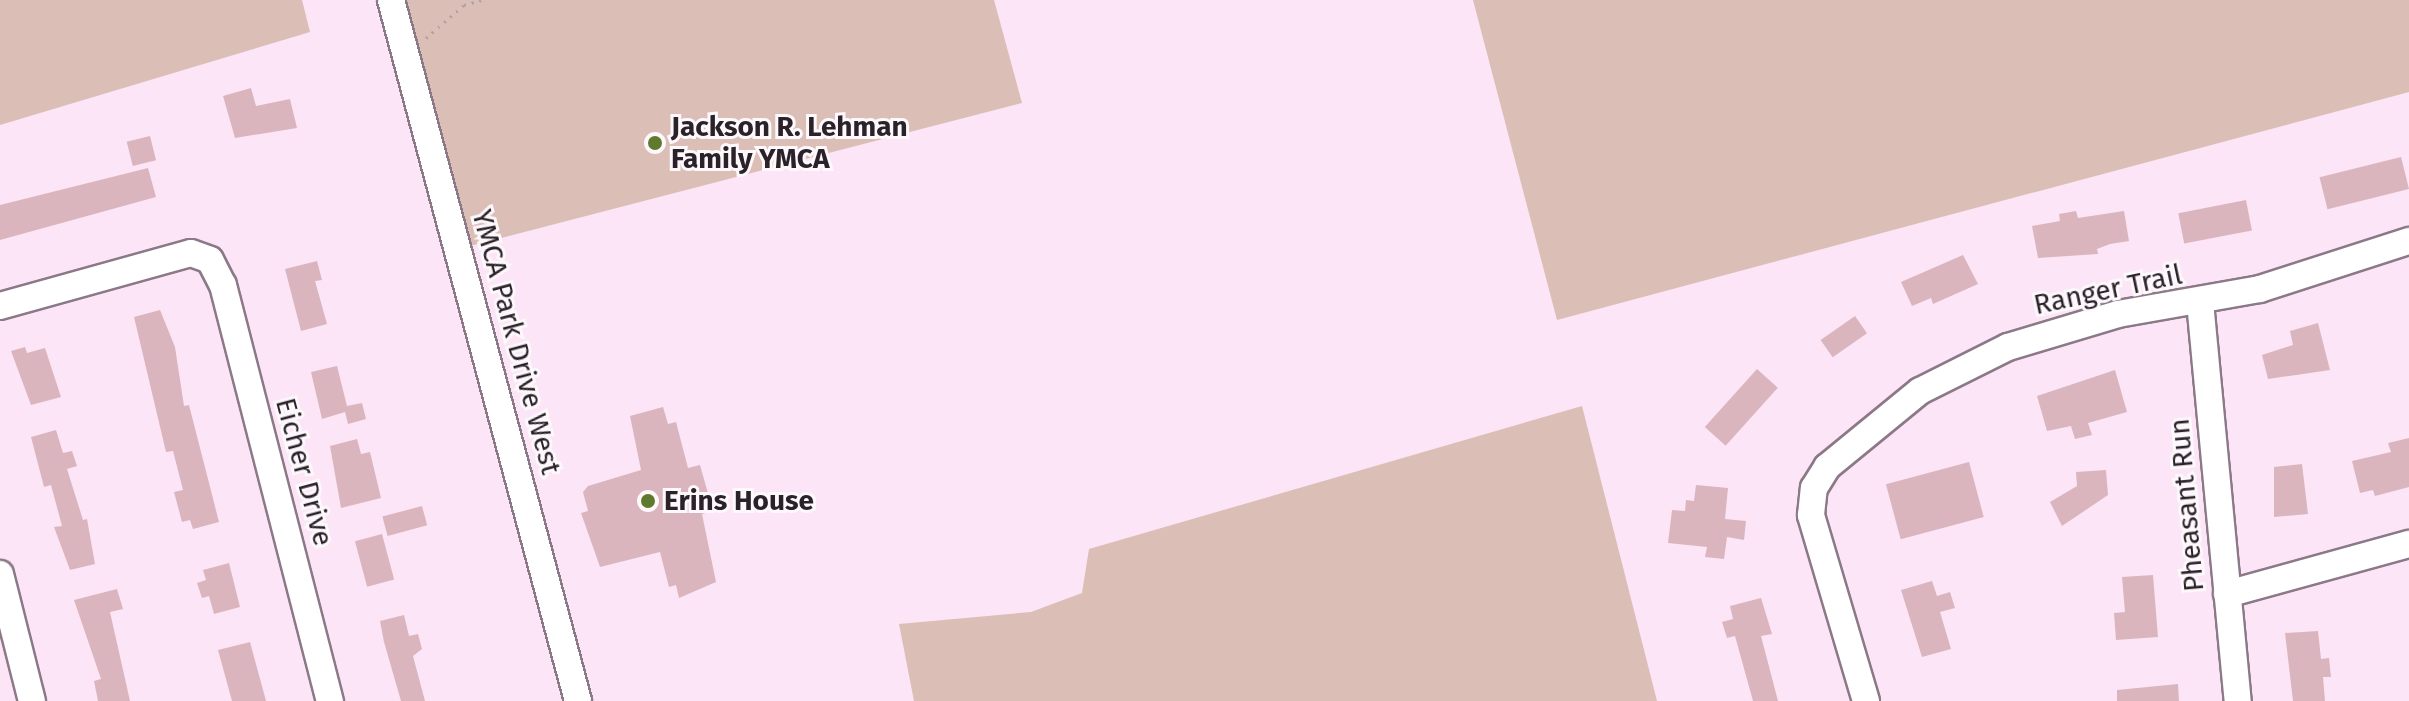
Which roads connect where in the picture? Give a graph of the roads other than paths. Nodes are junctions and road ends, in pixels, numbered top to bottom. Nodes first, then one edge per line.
1 (391, 0) edge
2 (2409, 241) edge
3 (2200, 302) junction
4 (0, 306) edge
5 (2409, 544) edge
6 (0, 574) edge
7 (2227, 594) junction
8 (32, 701) edge
9 (330, 701) edge
10 (578, 701) edge
11 (1866, 701) edge
12 (2238, 701) edge

1 - 10 street, YMCA Park Drive West
2 - 3 street, Ranger Trail
3 - 7 street, Pheasant Run
3 - 11 street, Ranger Trail
4 - 9 street, Eicher Drive
5 - 7 street
6 - 8 street
7 - 12 street, Pheasant Run

